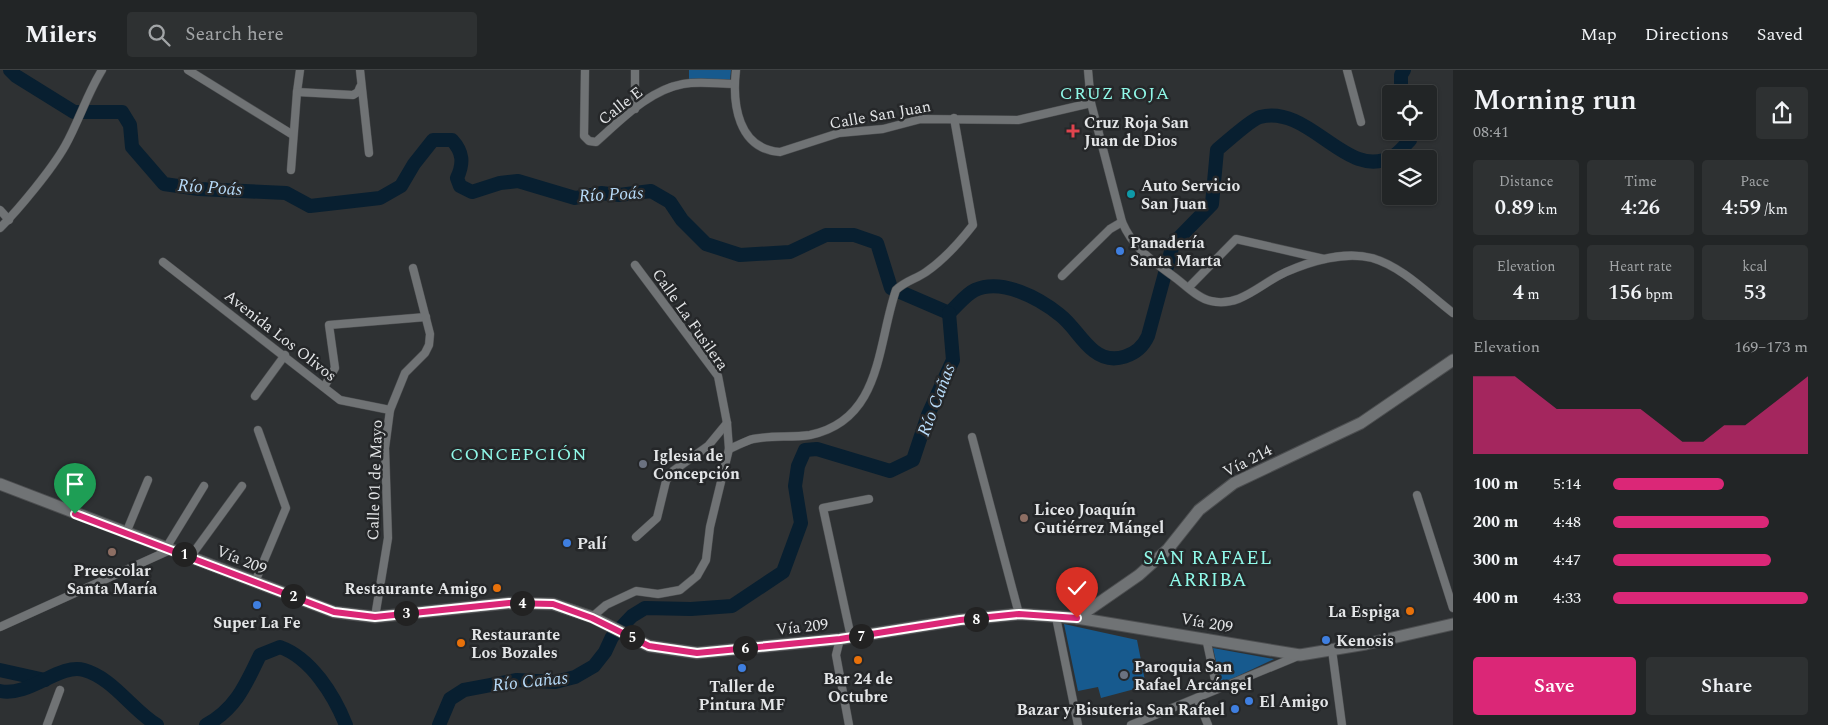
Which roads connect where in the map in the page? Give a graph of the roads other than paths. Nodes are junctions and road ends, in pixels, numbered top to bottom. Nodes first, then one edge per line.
1 (102, 70) edge
2 (188, 70) edge
3 (300, 70) edge
4 (360, 70) edge
5 (585, 70) edge
6 (635, 70) edge
7 (736, 70) edge
8 (1088, 70) edge
9 (1347, 70) edge
10 (734, 84) junction
11 (360, 87) junction
12 (297, 92) junction
13 (1091, 103) junction
14 (635, 109) junction
15 (954, 118) junction
16 (1361, 122) dead end
17 (293, 135) junction
18 (369, 153) dead end
19 (291, 170) dead end
20 (0, 210) edge
21 (9, 220) junction
22 (1122, 222) junction
23 (0, 228) edge
24 (1324, 259) junction
25 (163, 262) dead end
26 (635, 265) dead end
27 (413, 268) dead end
28 (1062, 276) dead end
29 (1189, 287) junction
30 (1453, 313) edge
31 (426, 317) junction
32 (285, 355) junction
33 (1453, 360) edge
34 (324, 387) junction
35 (255, 396) dead end
36 (390, 410) junction
37 (727, 423) junction
38 (258, 430) dead end
39 (972, 437) dead end
40 (729, 449) junction
41 (148, 480) dead end
42 (0, 484) edge
43 (204, 486) dead end
44 (242, 486) dead end
45 (1417, 495) dead end
46 (869, 499) dead end
47 (126, 533) junction
48 (636, 537) dead end
49 (168, 549) junction
50 (191, 556) junction
51 (255, 582) junction
52 (1103, 601) junction
53 (1453, 608) edge
54 (1019, 614) junction
55 (375, 617) junction
56 (1056, 617) junction
57 (592, 618) junction
58 (1077, 618) junction
59 (1113, 624) junction
60 (1453, 624) edge
61 (0, 627) edge
62 (846, 638) junction
63 (1206, 638) junction
64 (1332, 650) junction
65 (1300, 655) junction
66 (1217, 689) junction
67 (60, 690) dead end
68 (1196, 698) junction
69 (47, 725) edge
70 (849, 725) edge
71 (1078, 725) edge
72 (1131, 725) edge
73 (1208, 725) edge
74 (1342, 725) edge

1 - 21 street
2 - 17 street
3 - 12 street
4 - 11 street
5 - 14 street, Calle E
6 - 14 street
7 - 10 street, Calle San Juan
8 - 13 street
9 - 16 street
10 - 14 street, Calle E
10 - 15 street, Calle San Juan
11 - 12 street
11 - 18 street
12 - 17 street
13 - 15 street, Calle San Juan
13 - 22 street
15 - 40 street
17 - 19 street
20 - 21 street
21 - 23 street
22 - 28 street
22 - 29 street
24 - 29 street
24 - 29 street
24 - 30 street
25 - 32 street, Avenida Los Olivos
26 - 37 street, Calle La Fusilera
27 - 31 street, Calle 01 de Mayo
31 - 34 street
31 - 36 street, Calle 01 de Mayo
32 - 34 street, Avenida Los Olivos
32 - 35 street
33 - 52 main road, Vía 214
34 - 36 street, Avenida Los Olivos
36 - 55 street, Calle 01 de Mayo
37 - 40 street, Calle La Fusilera
37 - 48 street
38 - 51 street
39 - 54 street
40 - 57 street, Calle La Fusilera
41 - 47 street
42 - 47 main road, Vía 209
43 - 49 street
44 - 50 street
45 - 53 street
46 - 62 street
47 - 49 main road, Vía 209
49 - 50 main road, Vía 209
49 - 61 street
50 - 51 main road, Vía 209
51 - 55 main road, Vía 209
52 - 58 main road, Vía 214
52 - 59 main road
54 - 56 main road, Vía 209
54 - 62 main road, Vía 209
55 - 57 main road, Vía 209
56 - 58 main road, Vía 209
56 - 71 street
57 - 62 main road, Vía 209
58 - 59 main road, Vía 209
59 - 63 main road, Vía 209
60 - 64 main road, Vía 209
62 - 70 street
63 - 65 main road, Vía 209
63 - 66 street
64 - 65 main road, Vía 209
64 - 74 street
65 - 66 street
66 - 68 street
67 - 69 street
68 - 72 street
68 - 73 street

